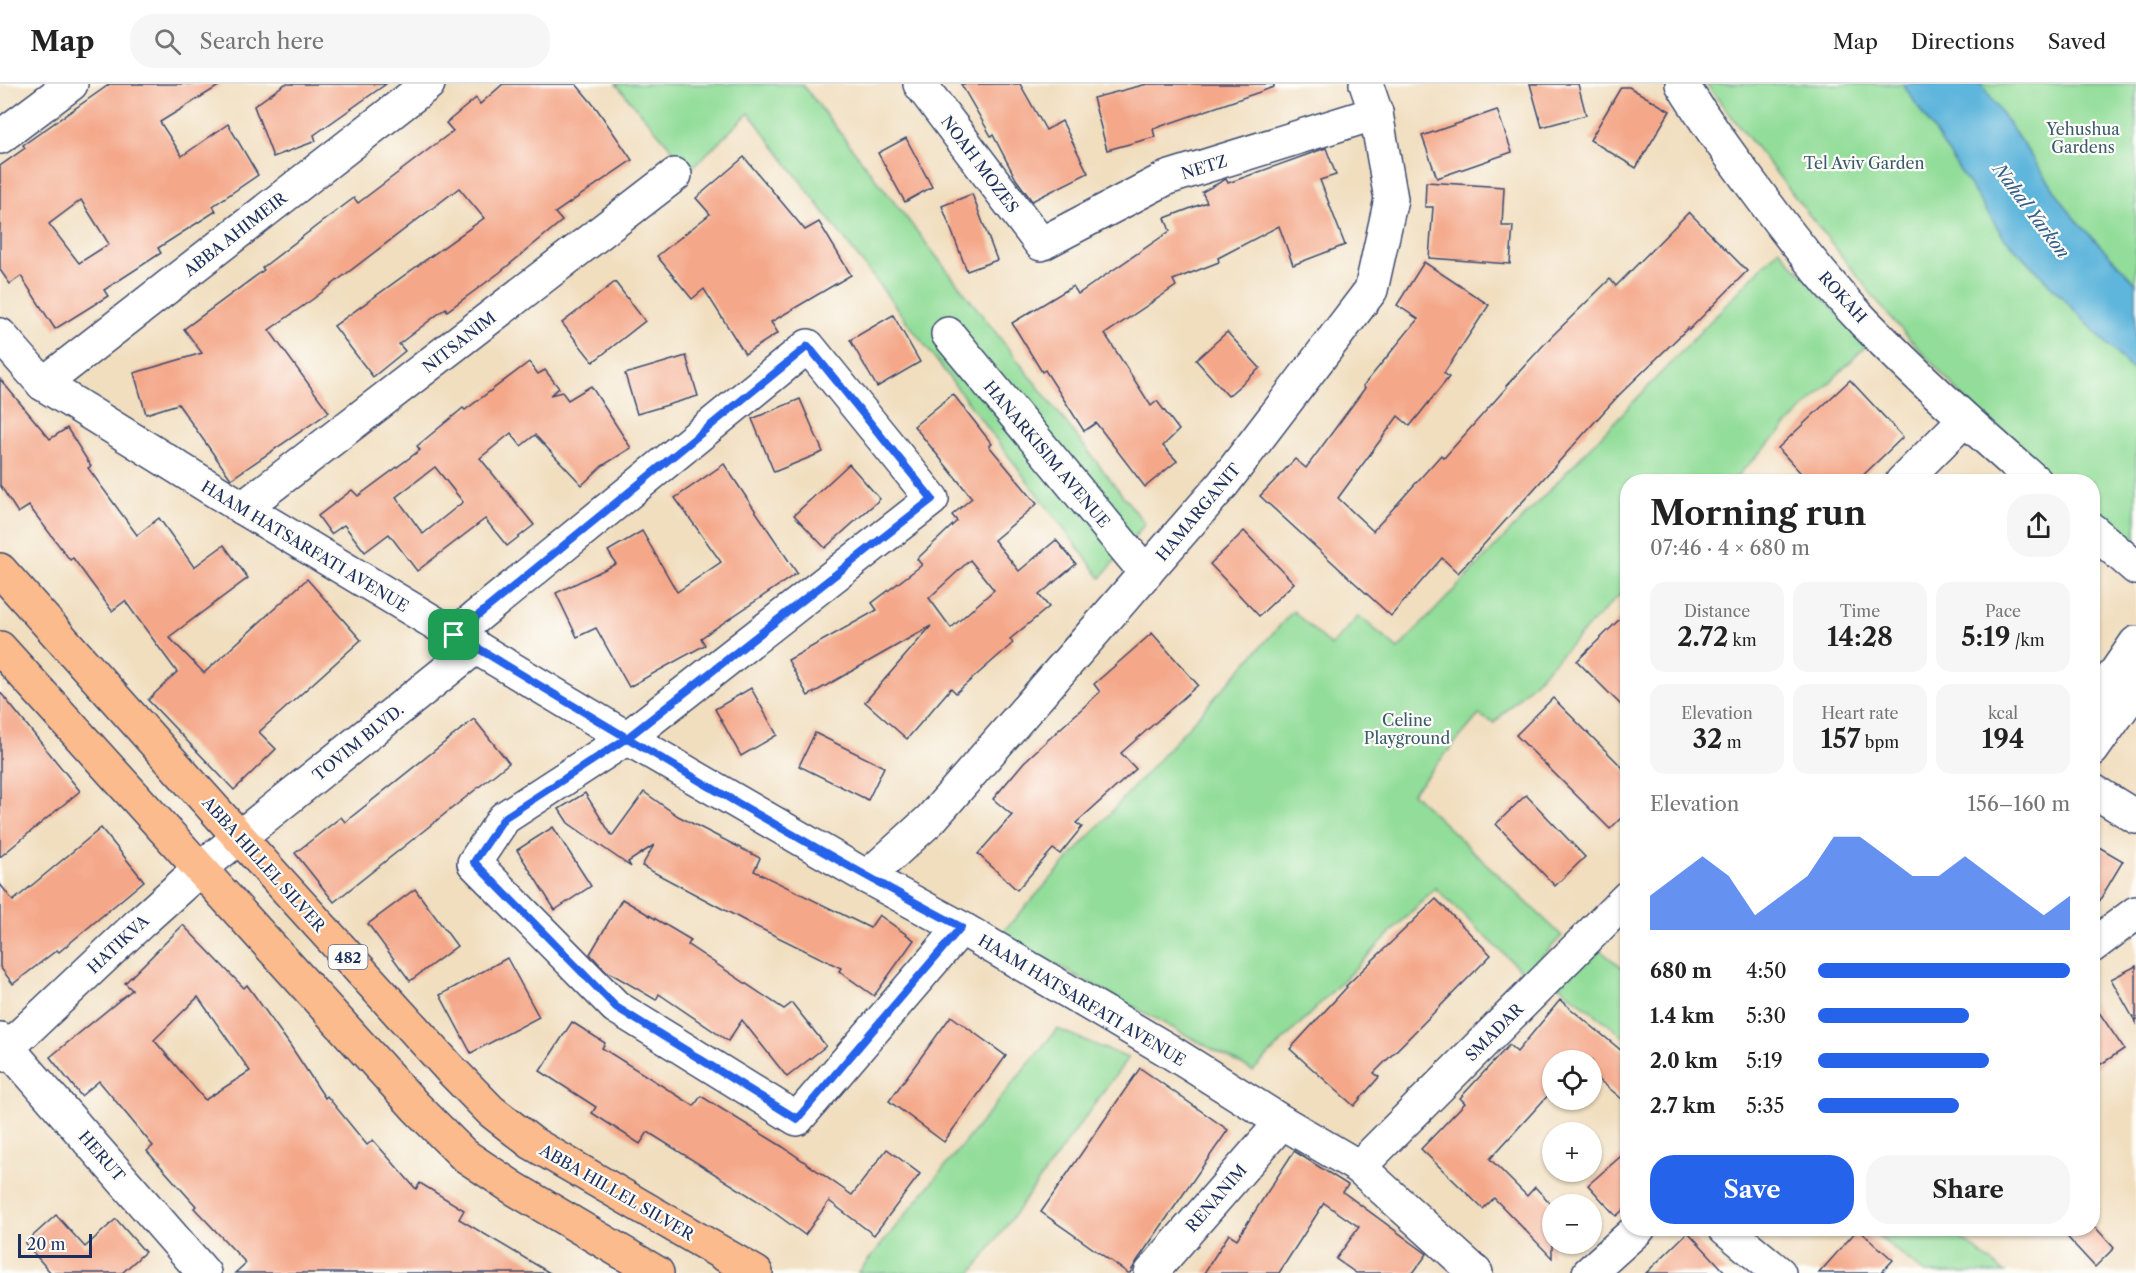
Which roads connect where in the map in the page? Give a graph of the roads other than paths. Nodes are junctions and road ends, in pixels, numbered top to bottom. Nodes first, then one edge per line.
1 (71, 84) edge
2 (428, 84) edge
3 (920, 84) edge
4 (1682, 84) edge
5 (1371, 98) edge
6 (0, 137) edge
7 (675, 175) dead end
8 (1041, 244) joint
9 (948, 334) dead end
10 (0, 335) edge
11 (43, 384) junction
12 (1964, 420) junction
13 (1910, 474) edge
14 (2027, 474) edge
15 (243, 508) junction
16 (2100, 538) edge
17 (2136, 568) edge
18 (0, 570) edge
19 (1146, 573) junction
20 (465, 641) junction
21 (2136, 643) edge
22 (0, 648) edge
23 (2136, 688) edge
24 (2100, 695) edge
25 (627, 738) junction
26 (2100, 739) edge
27 (2100, 794) edge
28 (2136, 817) edge
29 (240, 838) junction
30 (201, 868) junction
31 (867, 877) junction
32 (1620, 905) edge
33 (2136, 913) edge
34 (961, 927) junction
35 (2100, 940) edge
36 (3, 1048) edge
37 (1282, 1122) junction
38 (1359, 1167) junction
39 (1629, 1236) edge
40 (1735, 1236) edge
41 (197, 1270) edge
42 (657, 1273) edge
43 (756, 1273) edge
44 (1150, 1273) edge
45 (1476, 1273) edge
46 (1589, 1273) edge
47 (1779, 1273) edge

1 - 6 street
2 - 11 street, ABBA AHIMEIR
3 - 8 street, NOAH MOZES
4 - 12 street, ROKAH
5 - 8 street, NETZ
5 - 19 street, HAMARGANIT
7 - 15 street, NITSANIM
9 - 19 street, HANARKISIM AVENUE
10 - 11 street, HAAM HATSARFATI AVENUE
11 - 15 street, HAAM HATSARFATI AVENUE
12 - 13 street
12 - 14 street, ROKAH
15 - 20 street, HAAM HATSARFATI AVENUE
16 - 17 street
18 - 29 main road, ABBA HILLEL SILVER / 482
19 - 31 street, HAMARGANIT
20 - 25 street, HAAM HATSARFATI AVENUE
20 - 25 street, TOVIM BLVD.
20 - 29 street, TOVIM BLVD.
21 - 24 street
22 - 30 main road
23 - 26 street
25 - 31 street, HAAM HATSARFATI AVENUE
25 - 34 street
27 - 28 street
29 - 30 street, HATIKVA
29 - 43 main road, ABBA HILLEL SILVER / 482
30 - 36 street, HATIKVA
30 - 42 main road
31 - 34 street, HAAM HATSARFATI AVENUE
32 - 38 street, SMADAR
33 - 35 street
34 - 37 street, HAAM HATSARFATI AVENUE
36 - 41 street, HERUT
37 - 38 street, HAAM HATSARFATI AVENUE
37 - 44 street, RENANIM
38 - 45 street, HAAM HATSARFATI AVENUE
39 - 46 street
40 - 47 street

